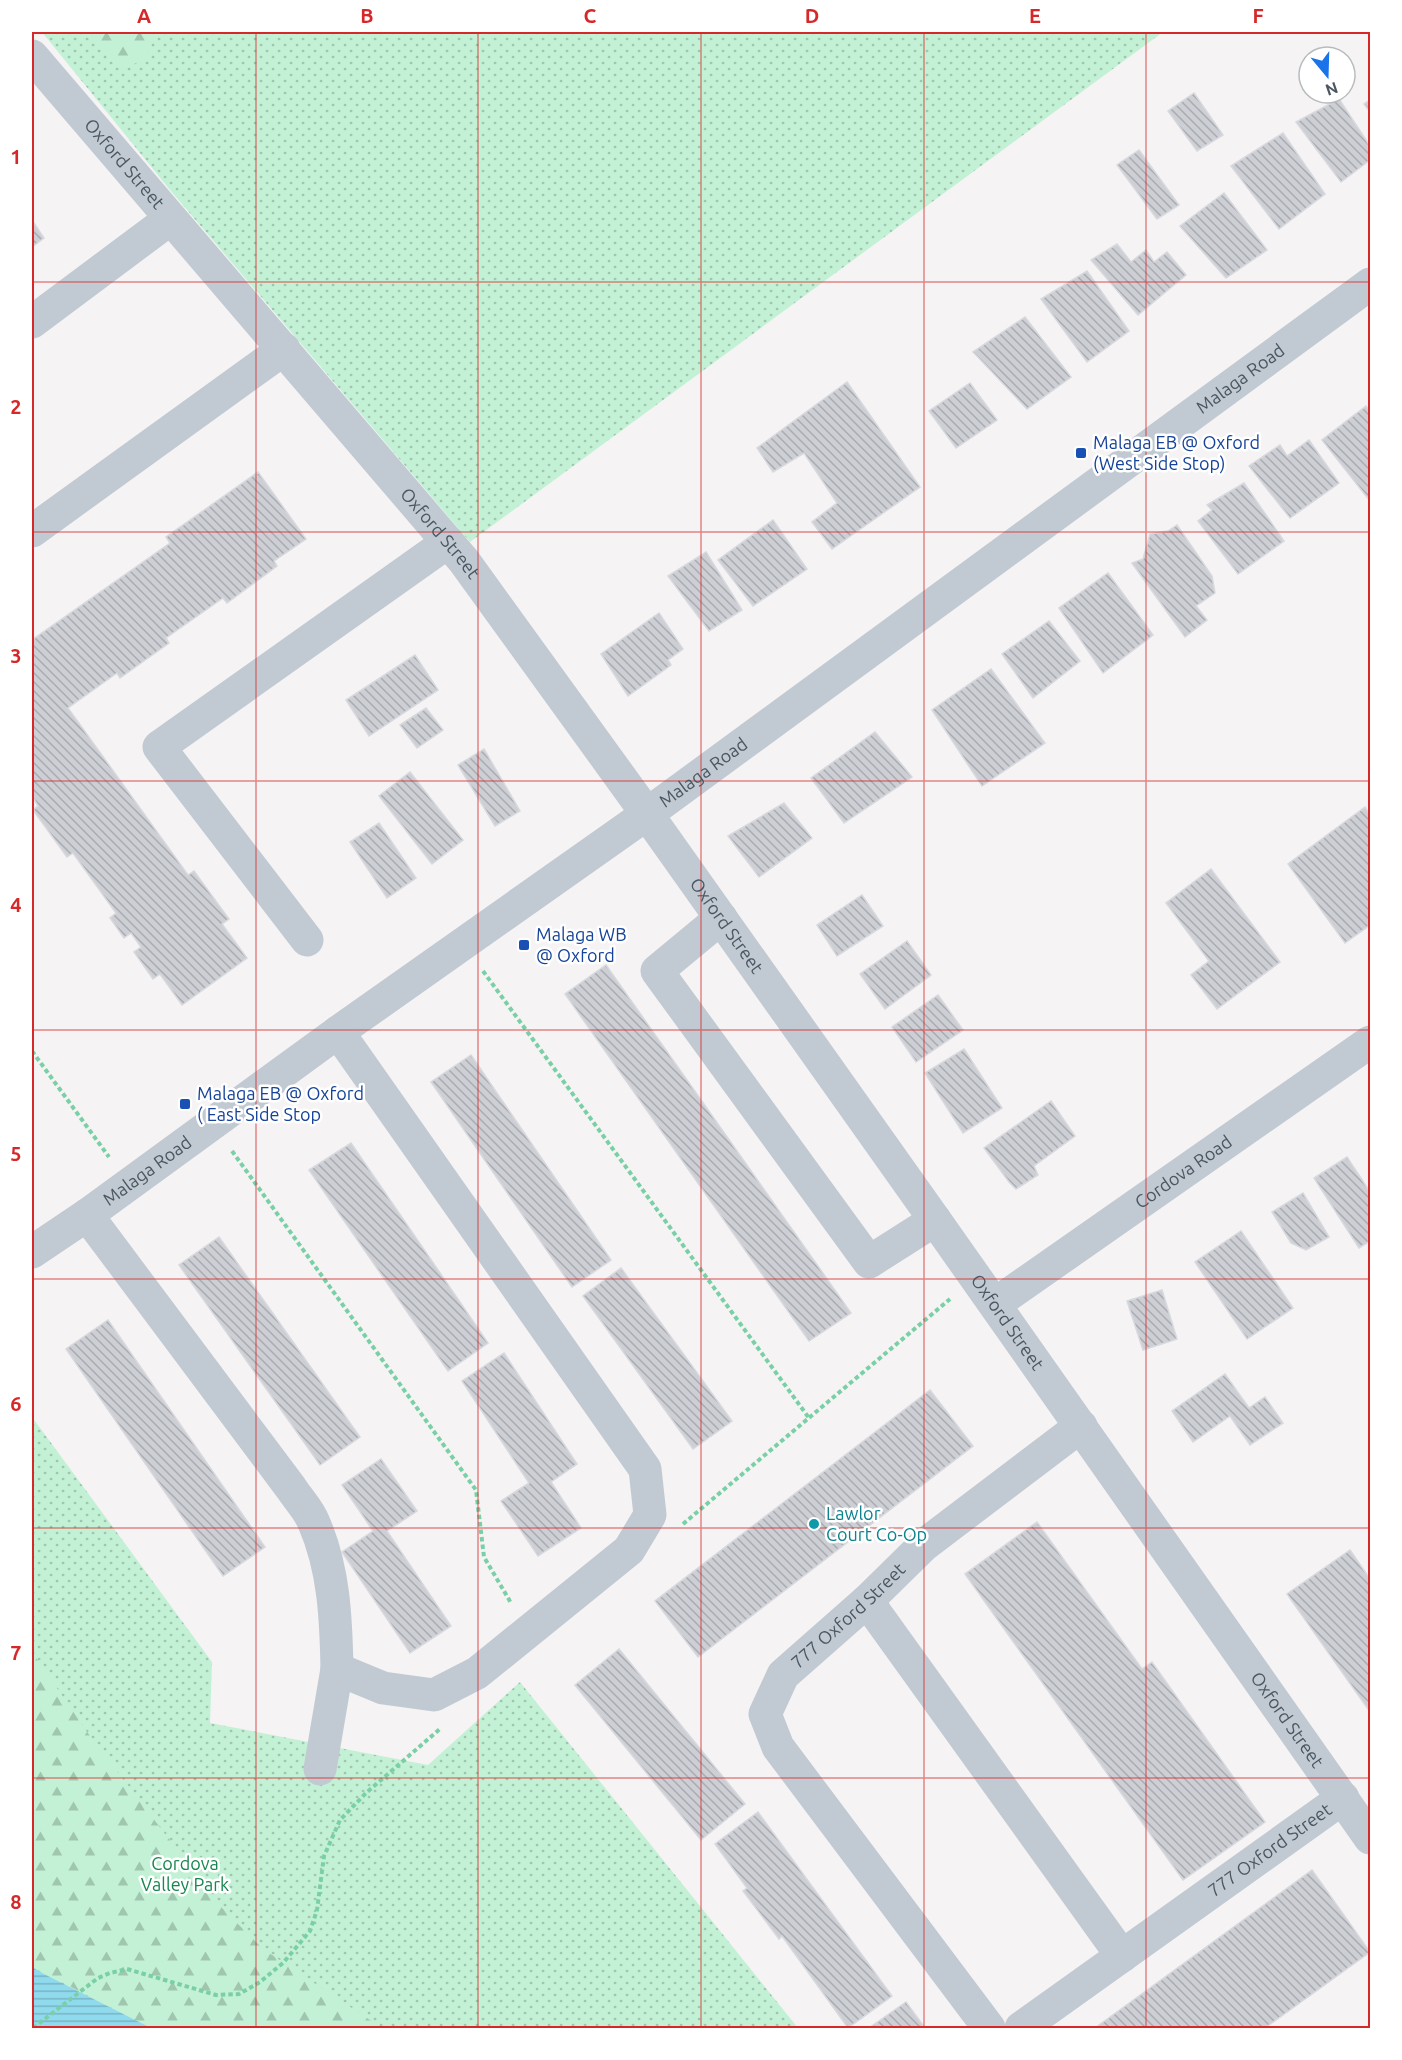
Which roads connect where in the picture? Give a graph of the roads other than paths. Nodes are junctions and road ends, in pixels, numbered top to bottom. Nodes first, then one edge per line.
1 (38, 75) edge
2 (170, 219) junction
3 (1371, 284) edge
4 (32, 322) edge
5 (284, 350) junction
6 (32, 531) edge
7 (448, 542) junction
8 (647, 814) junction
9 (721, 918) junction
10 (307, 940) dead end
11 (338, 1032) junction
12 (1371, 1042) edge
13 (87, 1215) junction
14 (935, 1220) junction
15 (32, 1252) edge
16 (995, 1304) junction
17 (1081, 1426) junction
18 (867, 1601) junction
19 (337, 1669) junction
20 (320, 1768) dead end
21 (1342, 1798) junction
22 (1371, 1838) edge
23 (1122, 1956) junction
24 (989, 2028) edge
25 (1021, 2028) edge

1 - 2 street, Oxford Street
2 - 4 street
2 - 5 street, Oxford Street
3 - 8 street, Malaga Road
5 - 6 street
5 - 7 street, Oxford Street
7 - 8 street, Oxford Street
7 - 10 street
8 - 9 street, Oxford Street
8 - 11 street, Malaga Road
9 - 14 street, Oxford Street
9 - 14 street
11 - 13 street, Malaga Road
11 - 19 street
12 - 16 street, Cordova Road
13 - 15 street, Malaga Road
13 - 19 street
14 - 16 street, Oxford Street
16 - 17 street, Oxford Street
17 - 18 street, 777 Oxford Street
17 - 21 street, Oxford Street
18 - 23 street
18 - 24 street, 777 Oxford Street
19 - 20 street
21 - 22 street, Oxford Street
21 - 23 street, 777 Oxford Street
23 - 25 street, 777 Oxford Street

